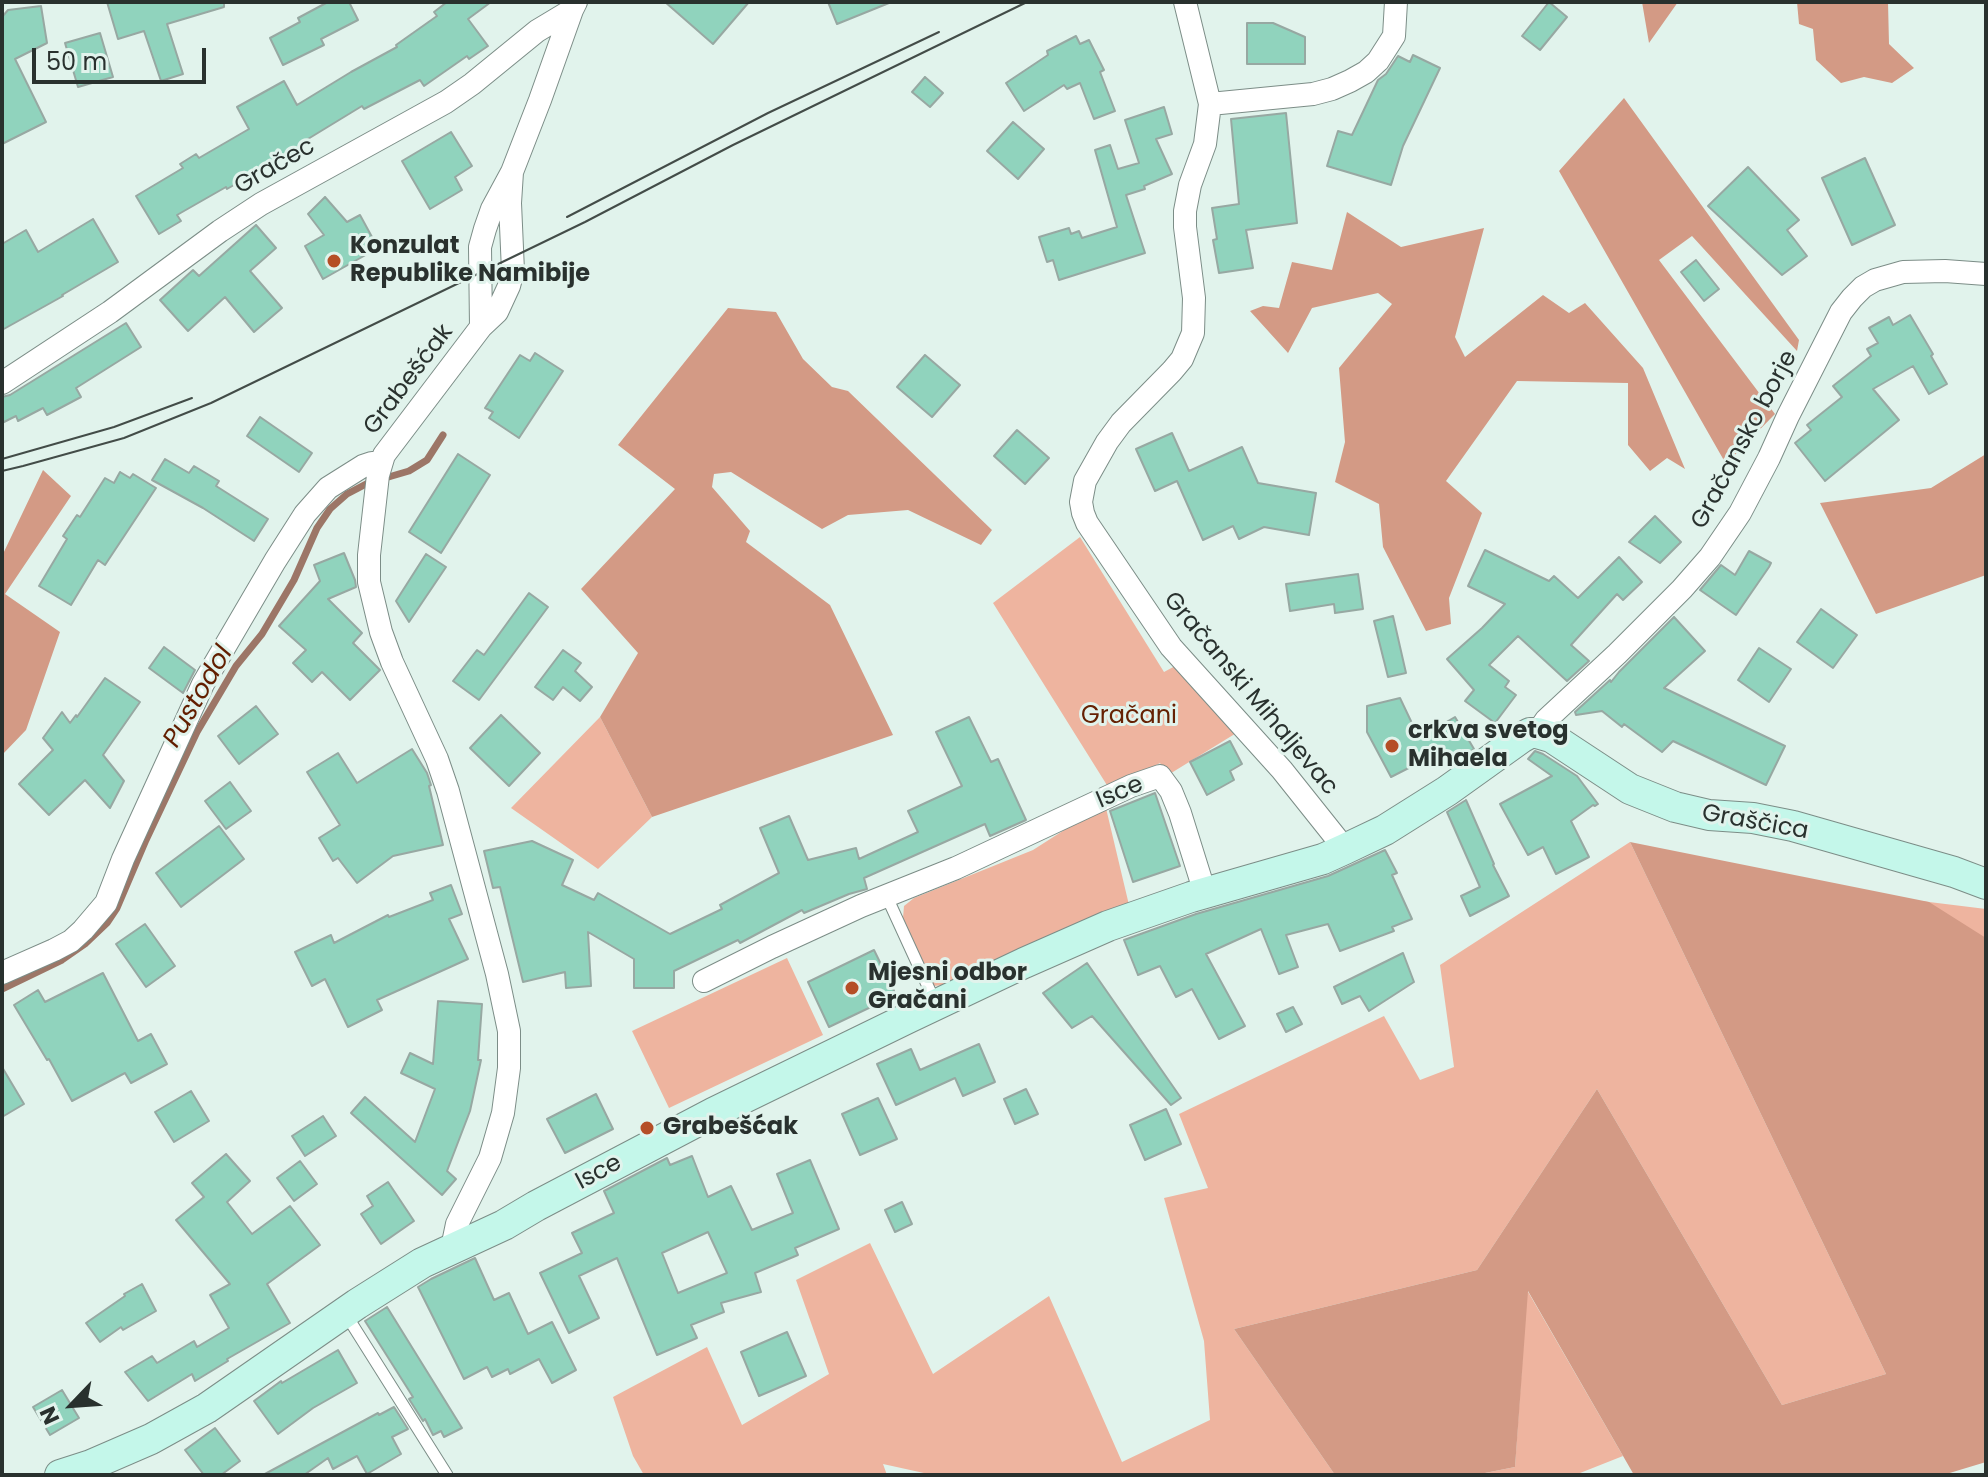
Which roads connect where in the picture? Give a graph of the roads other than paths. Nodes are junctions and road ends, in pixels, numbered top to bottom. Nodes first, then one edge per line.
1 (1185, 2) edge
2 (1396, 2) edge
3 (574, 6) edge
4 (1210, 104) junction
5 (512, 172) junction
6 (1986, 274) edge
7 (481, 327) junction
8 (2, 383) edge
9 (378, 478) junction
10 (1537, 733) junction
11 (1345, 849) junction
12 (1986, 884) edge
13 (1205, 893) junction
14 (886, 895) junction
15 (2, 973) edge
16 (704, 981) dead end
17 (937, 1004) junction
18 (452, 1248) junction
19 (345, 1312) junction
20 (60, 1475) edge
21 (447, 1475) edge

1 - 4 street, Gračanski Mihaljevac
2 - 4 street
3 - 5 street, Grabešćak
3 - 8 street, Gračec
4 - 11 street, Gračanski Mihaljevac
5 - 7 street, Grabešćak
5 - 7 street, Grabešćak
6 - 10 street, Gračansko borje
7 - 9 street, Grabešćak
9 - 15 street
9 - 18 street, Grabešćak
10 - 11 street, Isce
10 - 12 street, Graščica
11 - 13 street, Isce
13 - 14 street, Isce
13 - 17 street, Isce
14 - 16 street, Isce
14 - 17 lane
17 - 18 street, Isce
18 - 19 street, Isce
19 - 20 street, Isce
19 - 21 lane

